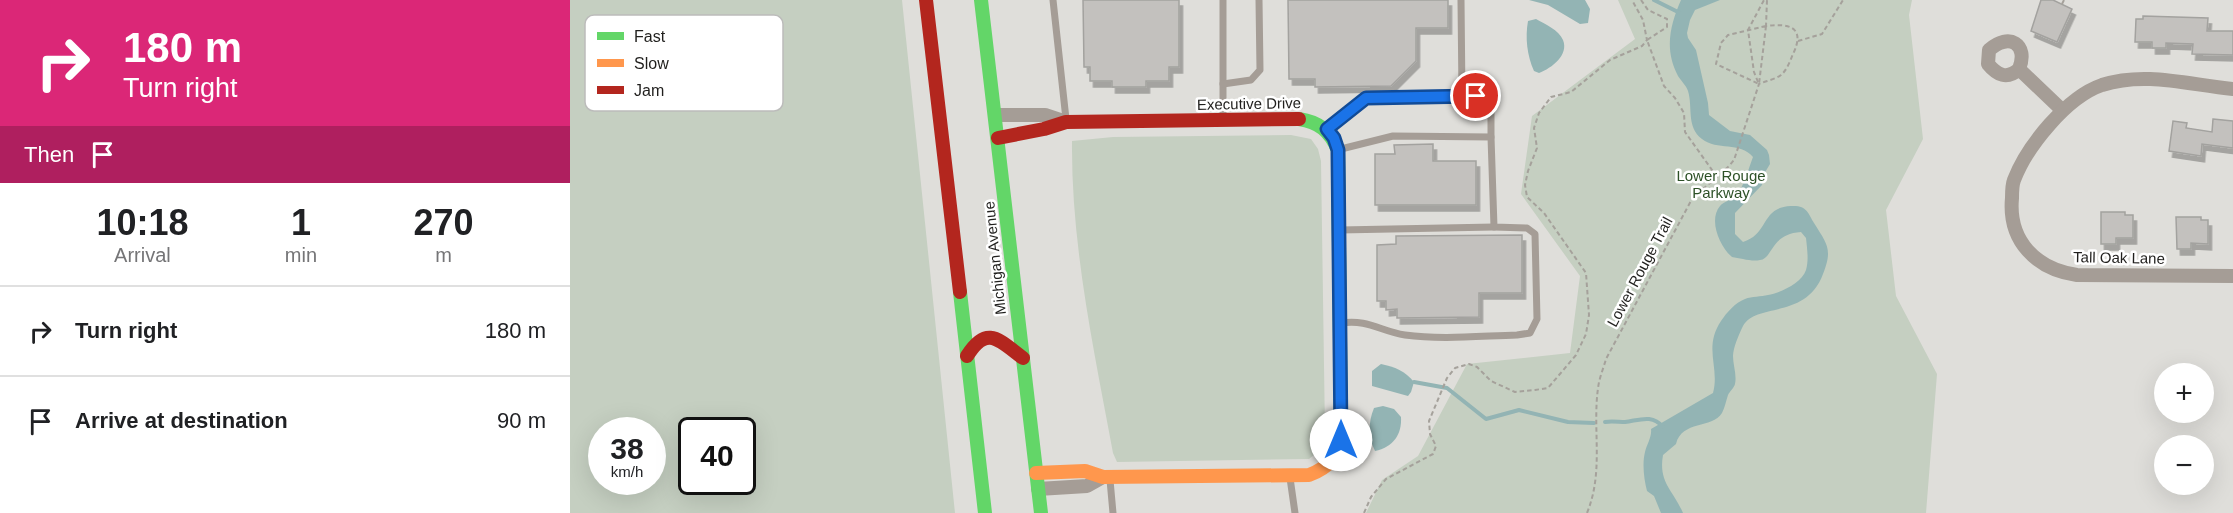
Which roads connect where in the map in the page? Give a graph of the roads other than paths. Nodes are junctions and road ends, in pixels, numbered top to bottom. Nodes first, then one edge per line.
1 (926, 0) edge
2 (981, 0) edge
3 (1053, 0) edge
4 (1223, 0) edge
5 (1259, 0) edge
6 (1461, 0) edge
7 (2019, 69) dead end
8 (1223, 84) junction
9 (2233, 89) edge
10 (1462, 96) junction
11 (2062, 110) junction
12 (995, 115) junction
13 (1066, 122) junction
14 (1223, 122) junction
15 (1327, 129) junction
16 (1491, 137) junction
17 (998, 138) junction
18 (1338, 150) junction
19 (1494, 227) junction
20 (1340, 230) junction
21 (2233, 276) edge
22 (1341, 323) junction
23 (967, 356) junction
24 (1023, 358) junction
25 (1036, 473) junction
26 (1290, 475) junction
27 (1106, 477) junction
28 (1038, 489) junction
29 (985, 513) edge
30 (1041, 513) edge
31 (1113, 513) edge
32 (1295, 513) edge

1 - 23 main road
2 - 12 main road, Michigan Avenue
3 - 13 lane
4 - 8 lane
5 - 8 lane
6 - 10 lane
7 - 11 street
8 - 14 lane
9 - 11 street, Tall Oak Lane
10 - 15 lane
10 - 16 lane
11 - 21 street, Tall Oak Lane
12 - 13 street, Executive Drive
12 - 17 main road, Michigan Avenue
13 - 14 main road, Executive Drive
13 - 17 main road, Executive Drive
14 - 15 main road, Executive Drive
15 - 18 main road
16 - 18 lane
16 - 19 lane
17 - 24 main road, Michigan Avenue
18 - 20 main road
19 - 20 lane
19 - 22 lane
20 - 22 main road
22 - 26 main road
23 - 24 main road
23 - 29 main road
24 - 25 main road, Michigan Avenue
25 - 27 main road
25 - 28 main road, Michigan Avenue
26 - 27 main road
26 - 32 lane
27 - 28 street
27 - 31 lane
28 - 30 main road, Michigan Avenue

